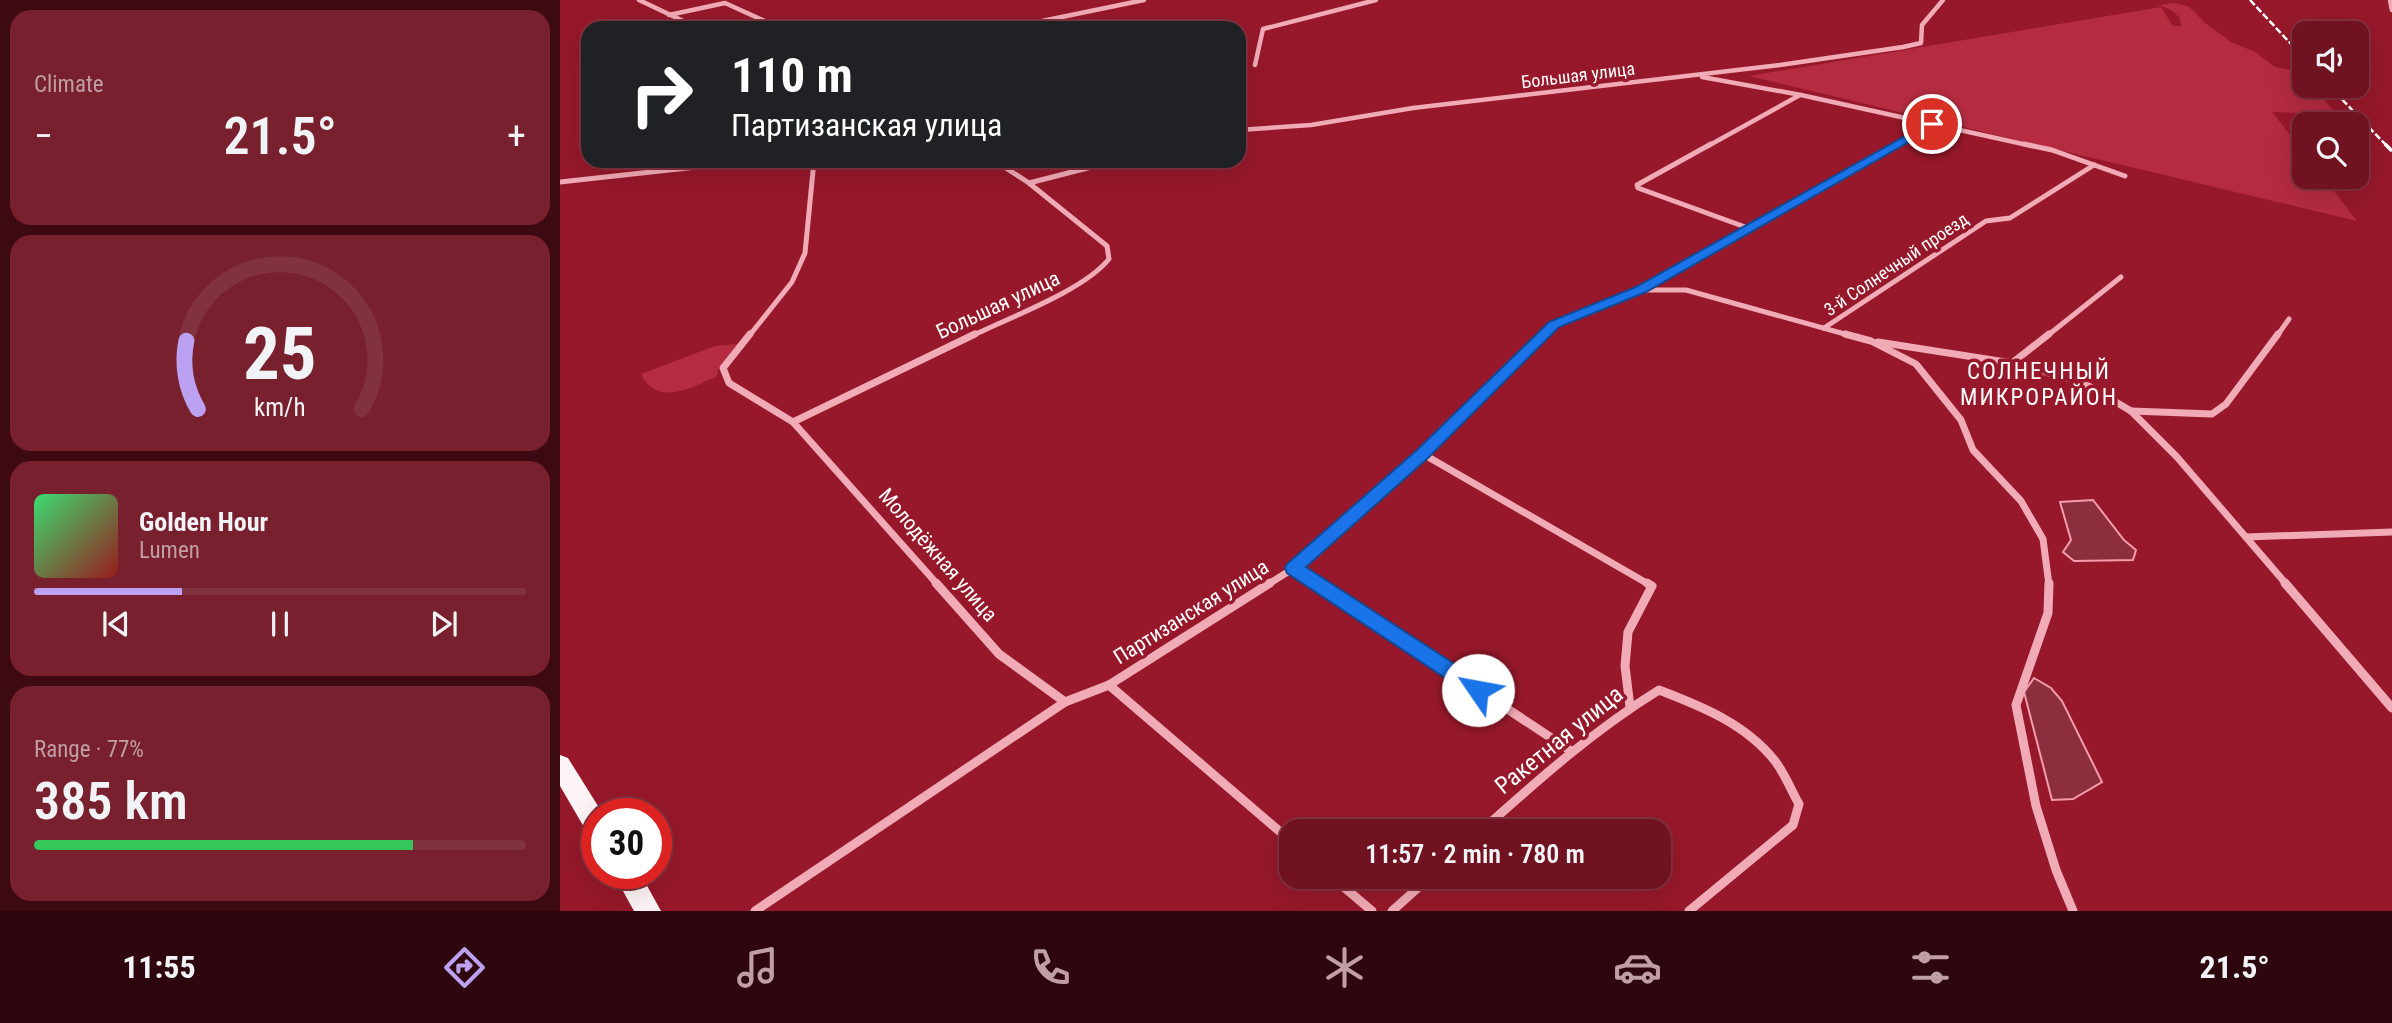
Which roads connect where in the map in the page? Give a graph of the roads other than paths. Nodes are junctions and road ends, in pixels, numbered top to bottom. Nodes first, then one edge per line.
1 (639, 0) edge
2 (1144, 0) edge
3 (1376, 0) edge
4 (1943, 0) edge
5 (2390, 0) edge
6 (2392, 10) edge
7 (669, 15) junction
8 (682, 21) edge
9 (763, 21) edge
10 (1043, 21) edge
11 (1255, 65) dead end
12 (1694, 76) junction
13 (1801, 95) junction
14 (1932, 124) junction
15 (1246, 130) edge
16 (2094, 165) junction
17 (690, 168) edge
18 (813, 168) edge
19 (1006, 168) edge
20 (1088, 168) edge
21 (2125, 176) dead end
22 (560, 183) edge
23 (1029, 183) junction
24 (1748, 228) junction
25 (2121, 277) dead end
26 (1641, 290) junction
27 (2289, 319) dead end
28 (1825, 328) junction
29 (1871, 341) junction
30 (2012, 363) junction
31 (2131, 411) junction
32 (793, 422) junction
33 (1423, 454) junction
34 (2392, 532) edge
35 (2246, 537) junction
36 (1294, 568) junction
37 (1109, 685) junction
38 (1065, 702) junction
39 (1630, 707) junction
40 (2392, 708) edge
41 (1571, 751) junction
42 (560, 765) edge
43 (581, 800) edge
44 (1494, 819) edge
45 (1279, 831) edge
46 (635, 889) edge
47 (1346, 889) edge
48 (1417, 889) edge
49 (648, 911) edge
50 (755, 911) edge
51 (1372, 911) edge
52 (1392, 911) edge
53 (1689, 911) edge
54 (2073, 911) edge

1 - 7 street
2 - 10 street
3 - 11 street
4 - 12 street, Большая улица
5 - 6 street
7 - 8 street
7 - 9 street
12 - 13 street
12 - 15 street, Большая улица
13 - 14 street
13 - 24 street
14 - 16 street
14 - 24 street
16 - 21 street
16 - 28 street, 3-й Солнечный проезд
17 - 22 street
18 - 32 street, Молодёжная улица
19 - 23 street, Большая улица
20 - 23 street
23 - 32 street, Большая улица
24 - 26 street
25 - 30 street
26 - 28 street, Партизанская улица
26 - 33 street, Партизанская улица
27 - 31 street
28 - 29 street, Партизанская улица
29 - 30 street
29 - 54 street, Партизанская улица
30 - 31 street
31 - 35 street
32 - 38 street, Молодёжная улица
33 - 36 street, Партизанская улица
33 - 39 street
34 - 35 street
35 - 40 street
36 - 37 street, Партизанская улица
36 - 41 street
37 - 38 street, Партизанская улица
37 - 45 street
38 - 50 street, Партизанская улица
39 - 41 street, Ракетная улица
39 - 53 street, Ракетная улица
41 - 44 street, Ракетная улица
42 - 43 main road
46 - 49 main road
47 - 51 street
48 - 52 street

